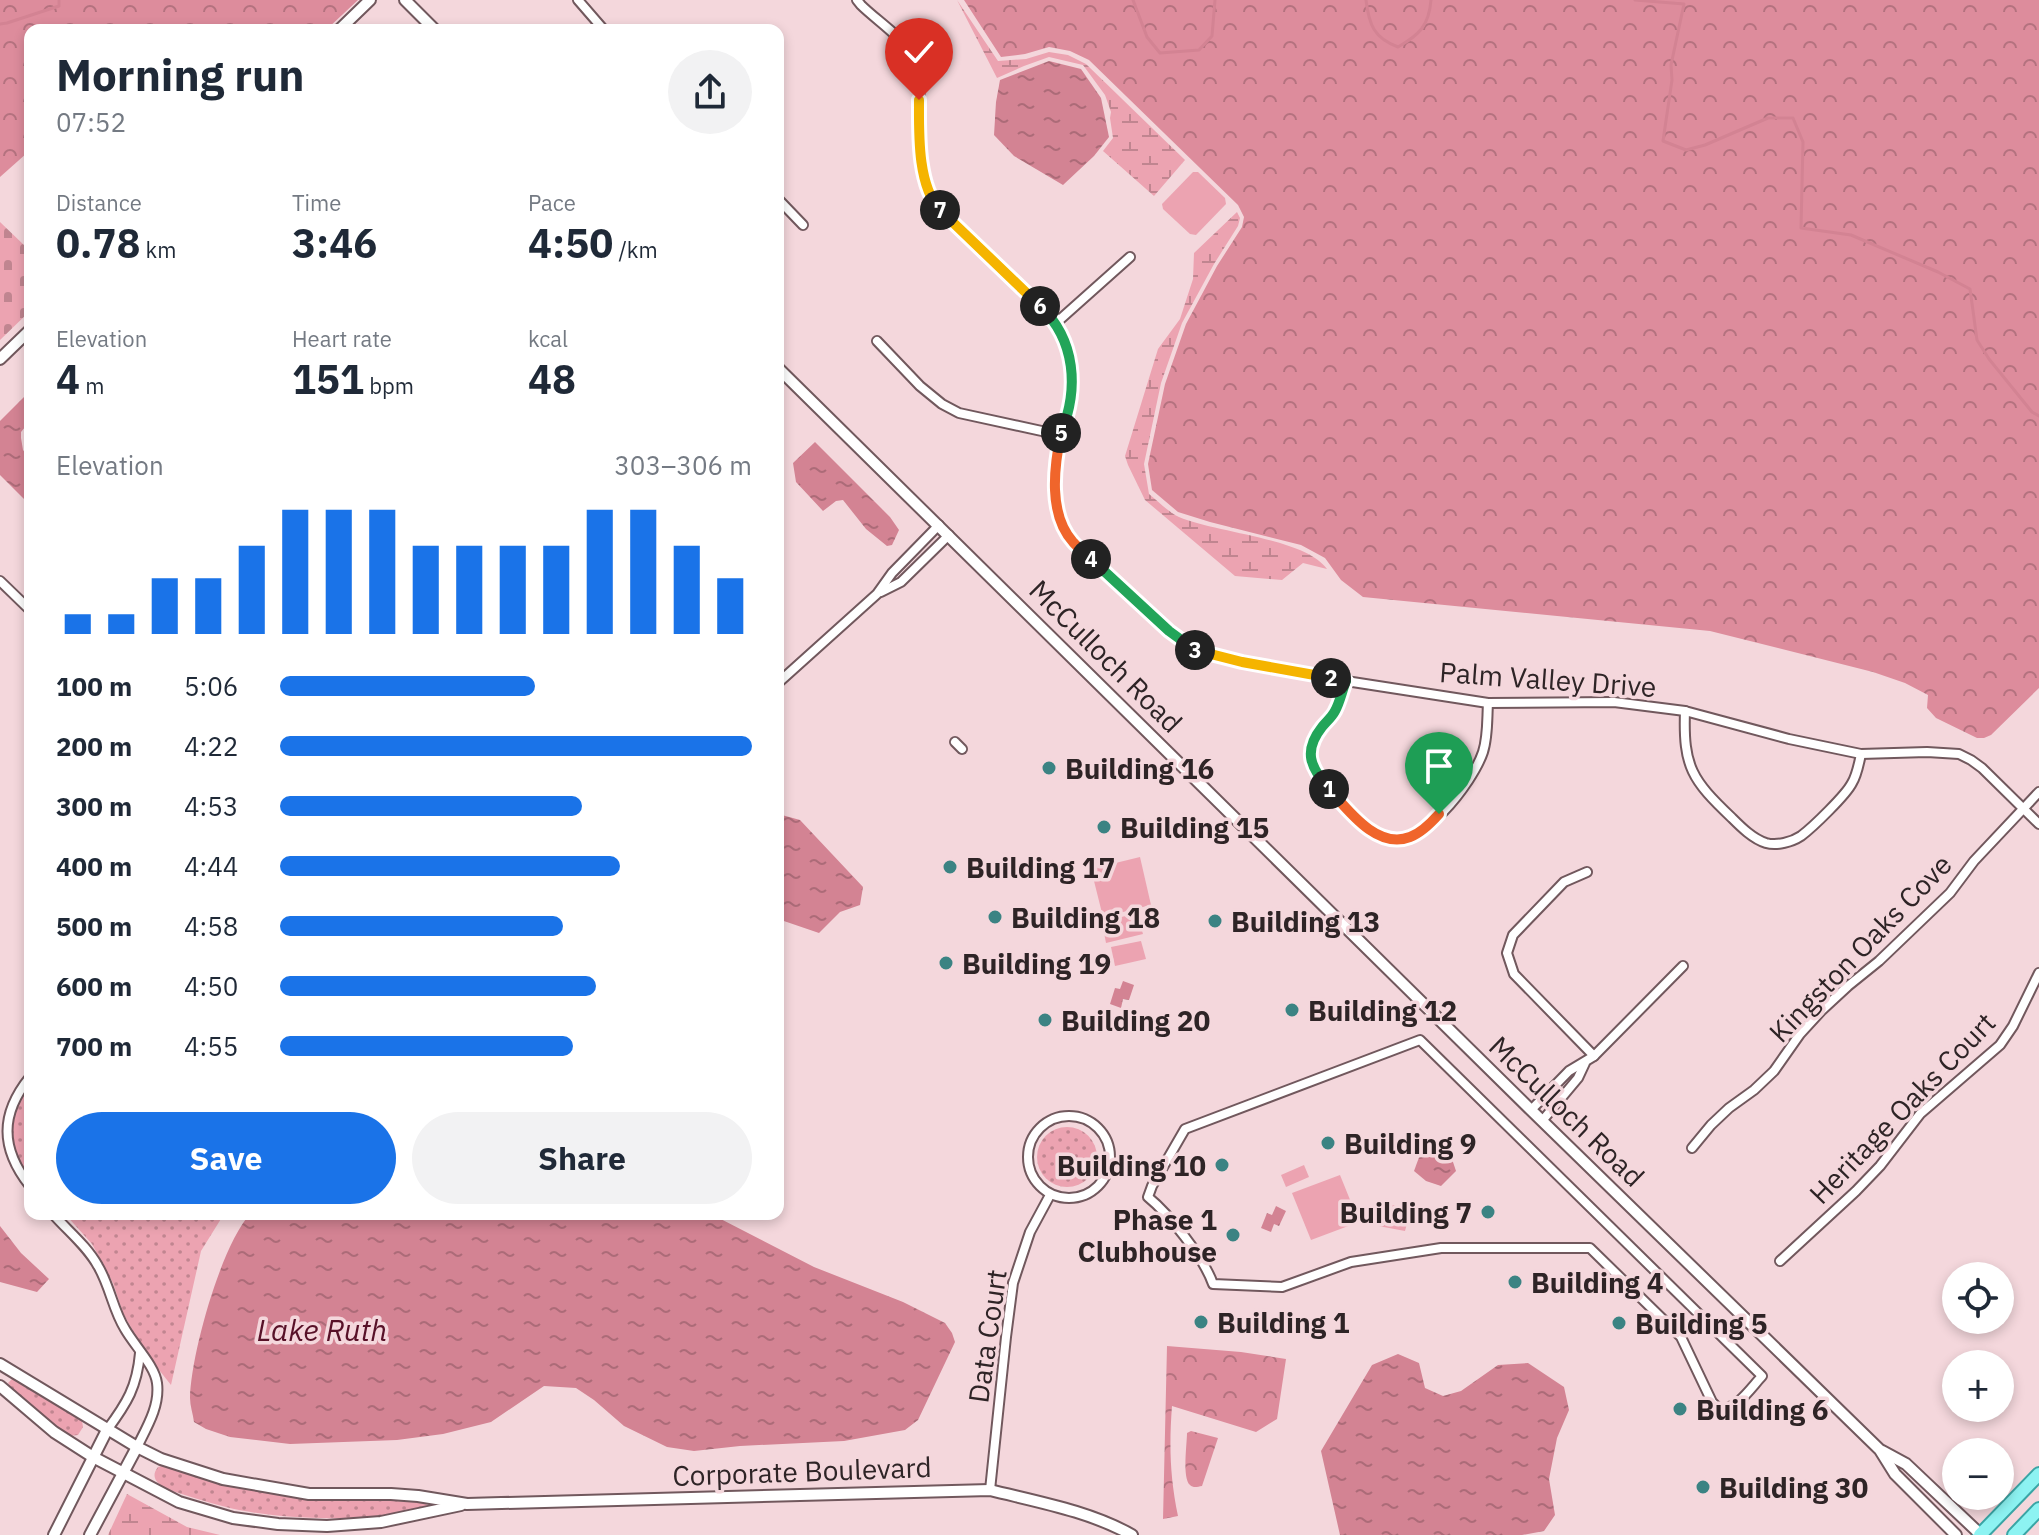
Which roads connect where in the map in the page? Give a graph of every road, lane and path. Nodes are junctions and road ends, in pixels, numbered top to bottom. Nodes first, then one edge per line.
1 (370, 0) edge
2 (405, 0) edge
3 (578, 0) edge
4 (857, 0) edge
5 (345, 24) edge
6 (429, 24) edge
7 (599, 24) edge
8 (784, 205) edge
9 (803, 225) dead end
10 (1130, 257) dead end
11 (1056, 323) junction
12 (24, 336) edge
13 (877, 341) dead end
14 (0, 359) edge
15 (784, 374) edge
16 (1060, 435) junction
17 (939, 525) junction
18 (949, 535) junction
19 (0, 581) edge
20 (877, 594) junction
21 (24, 604) edge
22 (784, 677) edge
23 (1346, 681) junction
24 (1488, 703) junction
25 (1685, 711) junction
26 (1861, 754) junction
27 (2039, 792) edge
28 (2024, 809) junction
29 (2039, 824) edge
30 (1587, 872) dead end
31 (1683, 966) dead end
32 (2039, 973) edge
33 (1594, 1056) junction
34 (1585, 1062) junction
35 (24, 1083) edge
36 (1557, 1083) junction
37 (1566, 1092) junction
38 (1531, 1110) junction
39 (1542, 1121) junction
40 (1692, 1148) dead end
41 (24, 1179) edge
42 (1152, 1186) joint
43 (1050, 1195) junction
44 (59, 1220) edge
45 (1780, 1261) dead end
46 (140, 1352) junction
47 (0, 1364) edge
48 (0, 1386) edge
49 (107, 1430) junction
50 (137, 1447) junction
51 (1880, 1450) junction
52 (93, 1457) junction
53 (122, 1473) junction
54 (2039, 1474) edge
55 (990, 1490) junction
56 (467, 1504) junction
57 (2039, 1509) edge
58 (54, 1535) edge
59 (90, 1535) edge
60 (1132, 1535) edge
61 (1956, 1535) edge
62 (1980, 1535) edge
63 (2014, 1535) edge

1 - 5 street
2 - 6 street
3 - 7 street
4 - 11 street, Palm Valley Drive
8 - 9 street
10 - 11 street
11 - 16 street, Palm Valley Drive
12 - 14 street
13 - 16 street
15 - 17 street, McCulloch Road
16 - 23 street, Palm Valley Drive
17 - 18 street, McCulloch Road
17 - 20 street
18 - 20 street
18 - 38 street, McCulloch Road
19 - 21 street
20 - 22 street
23 - 24 street, Palm Valley Drive
23 - 24 street
24 - 25 street, Palm Valley Drive
25 - 26 street, Palm Valley Drive
25 - 26 street
26 - 28 street, Palm Valley Drive
27 - 28 street, Kingston Oaks Cove
28 - 29 street, Palm Valley Drive
28 - 40 street, Kingston Oaks Cove
30 - 33 street
31 - 33 street
32 - 45 street, Heritage Oaks Court
33 - 34 street
34 - 36 street
34 - 37 street
35 - 41 street
36 - 37 street
36 - 38 street
37 - 39 street
38 - 39 street, McCulloch Road
39 - 51 street, McCulloch Road
42 - 42 street
43 - 43 street
43 - 55 street, Data Court
44 - 46 street
46 - 49 street
46 - 50 street
47 - 49 street, Corporate Boulevard
48 - 52 street, Corporate Boulevard
49 - 50 street, Corporate Boulevard
49 - 52 street
50 - 53 street
50 - 56 street, Corporate Boulevard
51 - 61 street, McCulloch Road
51 - 62 street, McCulloch Road
52 - 53 street, Corporate Boulevard
52 - 58 street
53 - 56 street, Corporate Boulevard
53 - 59 street
54 - 62 main road
55 - 56 street, Corporate Boulevard
55 - 60 street, Corporate Boulevard
57 - 63 main road

